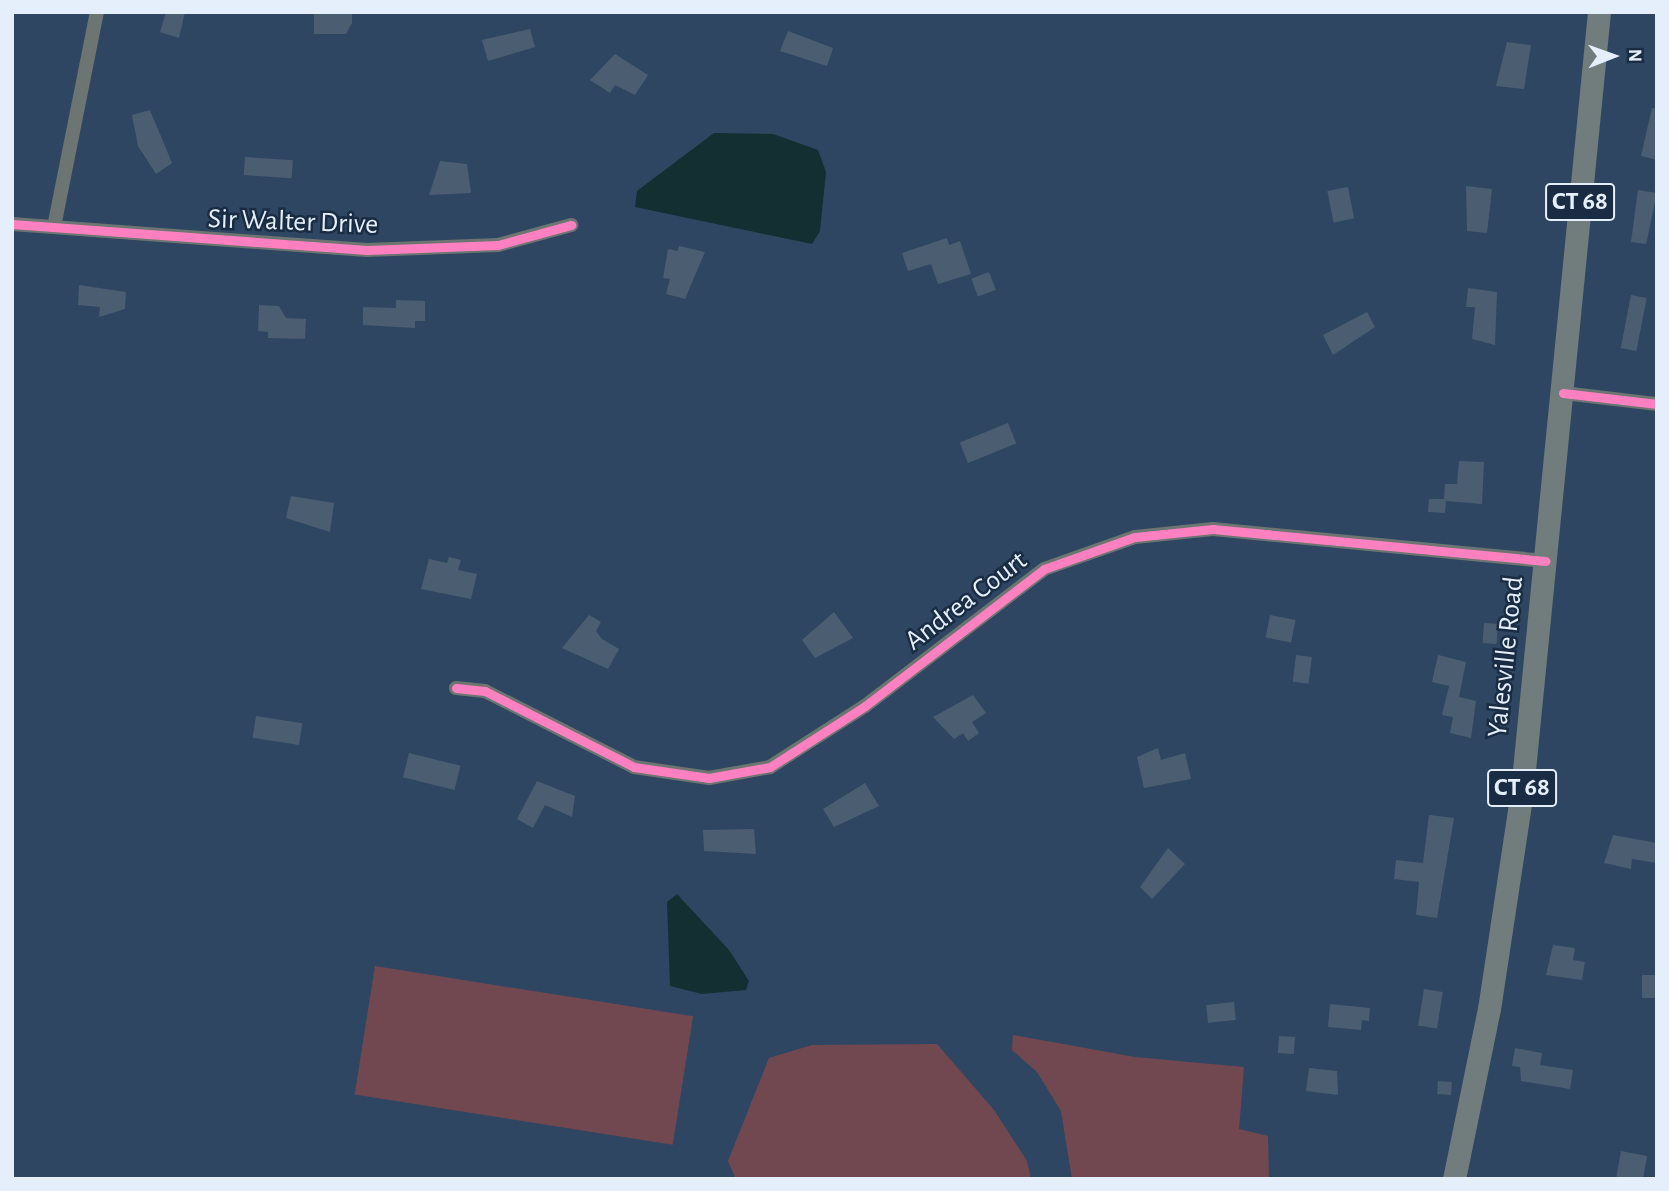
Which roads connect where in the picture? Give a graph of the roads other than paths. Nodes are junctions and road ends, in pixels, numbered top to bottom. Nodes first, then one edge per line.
1 (97, 12) edge
2 (1599, 12) edge
3 (12, 224) edge
4 (571, 225) dead end
5 (54, 227) junction
6 (1563, 393) junction
7 (1657, 404) edge
8 (1545, 561) junction
9 (456, 688) dead end
10 (1454, 1179) edge

1 - 5 street
2 - 6 main road, Yalesville Road / CT 68
3 - 5 street, Sir Walter Drive
4 - 5 street, Sir Walter Drive
6 - 7 street
6 - 8 main road, Yalesville Road / CT 68
8 - 9 street, Andrea Court
8 - 10 main road, Yalesville Road / CT 68

